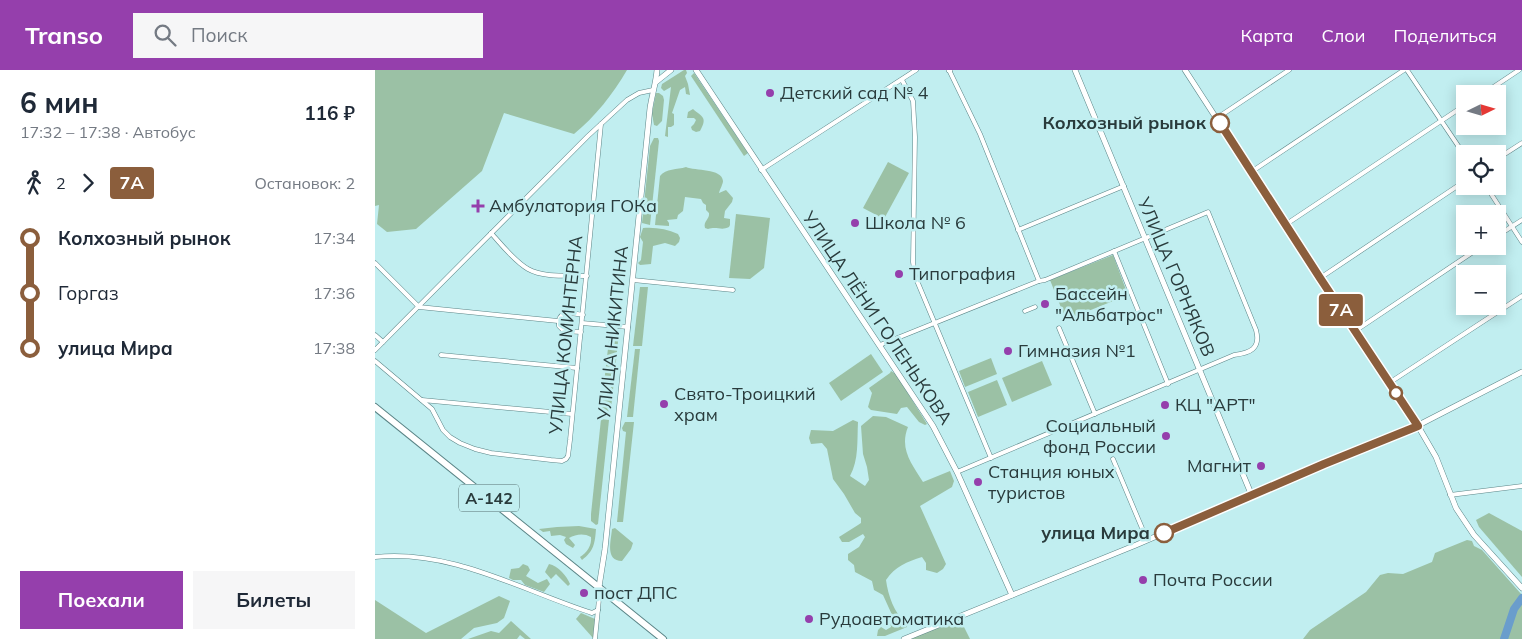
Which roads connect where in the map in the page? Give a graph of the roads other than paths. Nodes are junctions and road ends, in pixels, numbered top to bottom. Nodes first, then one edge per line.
1 (657, 70) edge
2 (671, 70) edge
3 (696, 70) edge
4 (916, 70) edge
5 (949, 70) edge
6 (1075, 70) edge
7 (1185, 70) edge
8 (1289, 70) edge
9 (1405, 70) edge
10 (1519, 70) edge
11 (902, 80) junction
12 (656, 82) junction
13 (1496, 85) edge
14 (653, 90) junction
15 (1456, 111) edge
16 (1217, 118) junction
17 (1441, 121) junction
18 (601, 124) junction
19 (1522, 143) edge
20 (1457, 145) edge
21 (1506, 154) edge
22 (761, 170) junction
23 (1251, 172) junction
24 (1124, 186) junction
25 (1456, 187) edge
26 (1491, 195) edge
27 (1522, 220) edge
28 (1285, 225) junction
29 (1512, 226) junction
30 (1018, 230) junction
31 (1506, 230) edge
32 (491, 233) junction
33 (1144, 238) junction
34 (1522, 242) edge
35 (1113, 251) junction
36 (1469, 255) edge
37 (375, 263) edge
38 (587, 276) junction
39 (1320, 278) junction
40 (633, 280) junction
41 (1039, 280) junction
42 (733, 290) dead end
43 (1522, 296) edge
44 (419, 307) junction
45 (1035, 307) dead end
46 (1025, 311) dead end
47 (583, 315) junction
48 (558, 321) junction
49 (582, 323) junction
50 (935, 323) junction
51 (628, 327) junction
52 (1059, 328) dead end
53 (581, 332) junction
54 (1355, 332) junction
55 (375, 335) edge
56 (383, 342) junction
57 (880, 345) junction
58 (375, 350) edge
59 (441, 355) dead end
60 (375, 361) edge
61 (577, 368) junction
62 (1200, 370) junction
63 (1522, 372) edge
64 (1389, 383) junction
65 (1167, 384) junction
66 (421, 400) junction
67 (375, 407) edge
68 (572, 414) junction
69 (1095, 414) junction
70 (1418, 426) junction
71 (991, 458) junction
72 (1113, 459) dead end
73 (957, 472) junction
74 (1522, 486) edge
75 (1451, 495) junction
76 (1252, 496) junction
77 (1147, 540) junction
78 (375, 557) edge
79 (599, 587) junction
80 (1522, 588) edge
81 (1012, 595) junction
82 (598, 610) junction
83 (595, 639) edge
84 (663, 639) edge
85 (904, 639) edge

1 - 12 main road
2 - 12 main road
3 - 22 main road, УЛИЦА ЛЁНИ ГОЛЕНЬКОВА
4 - 11 street
5 - 30 street
6 - 24 main road, УЛИЦА ГОРНЯКОВ
7 - 16 main road
8 - 16 street
9 - 17 street
9 - 23 street
10 - 13 street
11 - 22 street
11 - 50 street
12 - 14 main road, УЛИЦА НИКИТИНА
14 - 18 street
14 - 40 main road, УЛИЦА НИКИТИНА
15 - 17 street
16 - 23 main road
17 - 20 street
17 - 28 street
18 - 32 street
18 - 38 street, УЛИЦА КОМИНТЕРНА
19 - 21 street
22 - 57 main road, УЛИЦА ЛЁНИ ГОЛЕНЬКОВА
23 - 28 main road
24 - 30 street
24 - 33 main road, УЛИЦА ГОРНЯКОВ
25 - 39 street
26 - 29 street
27 - 29 street
28 - 39 main road
29 - 31 street
29 - 34 street
30 - 41 street
32 - 38 street
32 - 44 street
33 - 35 street
33 - 62 main road, УЛИЦА ГОРНЯКОВ
33 - 62 street
35 - 41 street
35 - 65 street
36 - 54 street
37 - 44 street
38 - 47 street, УЛИЦА КОМИНТЕРНА
39 - 54 main road
40 - 42 street
40 - 51 main road, УЛИЦА НИКИТИНА
41 - 50 street
43 - 64 street
44 - 48 street
44 - 56 street
45 - 46 street
47 - 48 street
47 - 49 street, УЛИЦА КОМИНТЕРНА
48 - 53 street
49 - 51 street
49 - 53 street, УЛИЦА КОМИНТЕРНА
50 - 57 street
50 - 71 street
51 - 79 main road, УЛИЦА НИКИТИНА
52 - 69 street
53 - 61 street, УЛИЦА КОМИНТЕРНА
54 - 64 main road
55 - 56 street
56 - 58 street
57 - 73 main road, УЛИЦА ЛЁНИ ГОЛЕНЬКОВА
59 - 61 street
60 - 66 street
61 - 68 street, УЛИЦА КОМИНТЕРНА
62 - 65 street
62 - 76 main road, УЛИЦА ГОРНЯКОВ
63 - 70 main road
64 - 70 main road
65 - 69 street
66 - 68 street
66 - 68 street, УЛИЦА КОМИНТЕРНА
67 - 79 highway, А-142
69 - 71 street
70 - 75 main road
70 - 76 main road
71 - 73 street
72 - 77 street
73 - 81 main road, УЛИЦА ЛЁНИ ГОЛЕНЬКОВА
74 - 75 street
75 - 80 main road
76 - 77 main road
77 - 81 main road
78 - 82 street
79 - 82 street
79 - 84 highway, А-142
81 - 85 main road
82 - 83 street

